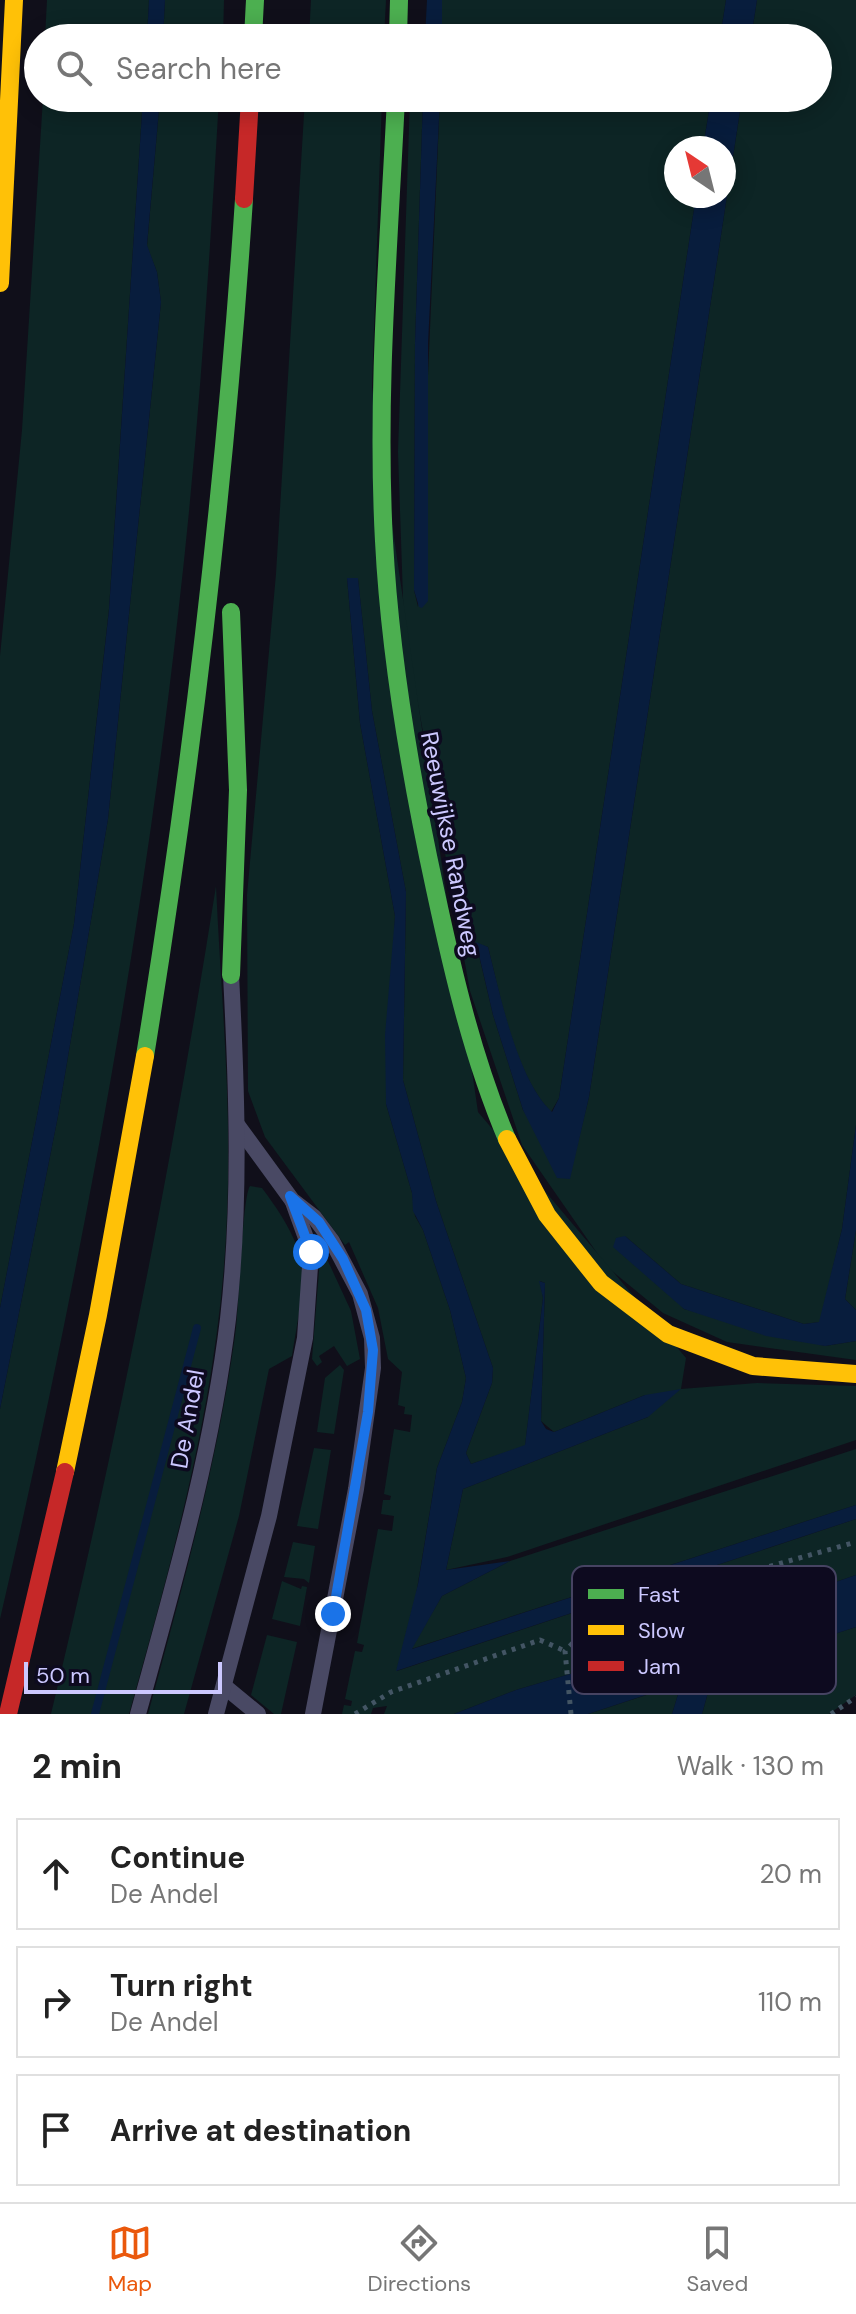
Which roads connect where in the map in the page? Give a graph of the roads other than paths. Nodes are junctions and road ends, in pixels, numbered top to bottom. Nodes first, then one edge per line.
1 (14, 0) edge
2 (255, 0) edge
3 (399, 0) edge
4 (254, 24) edge
5 (398, 24) edge
6 (249, 112) edge
7 (396, 112) edge
8 (0, 283) edge
9 (226, 449) junction
10 (231, 975) joint
11 (238, 1126) junction
12 (290, 1196) junction
13 (856, 1374) edge
14 (224, 1686) junction
15 (8, 1714) edge
16 (138, 1714) edge
17 (216, 1714) edge
18 (258, 1714) edge
19 (313, 1714) edge

1 - 8 main road
2 - 4 main road
3 - 5 main road
6 - 9 main road
7 - 13 main road, Reeuwijkse Randweg
9 - 10 main road
9 - 15 main road
10 - 11 lane, De Andel
11 - 12 lane
11 - 16 lane, De Andel
12 - 14 lane
12 - 19 lane
14 - 17 lane
14 - 18 lane

